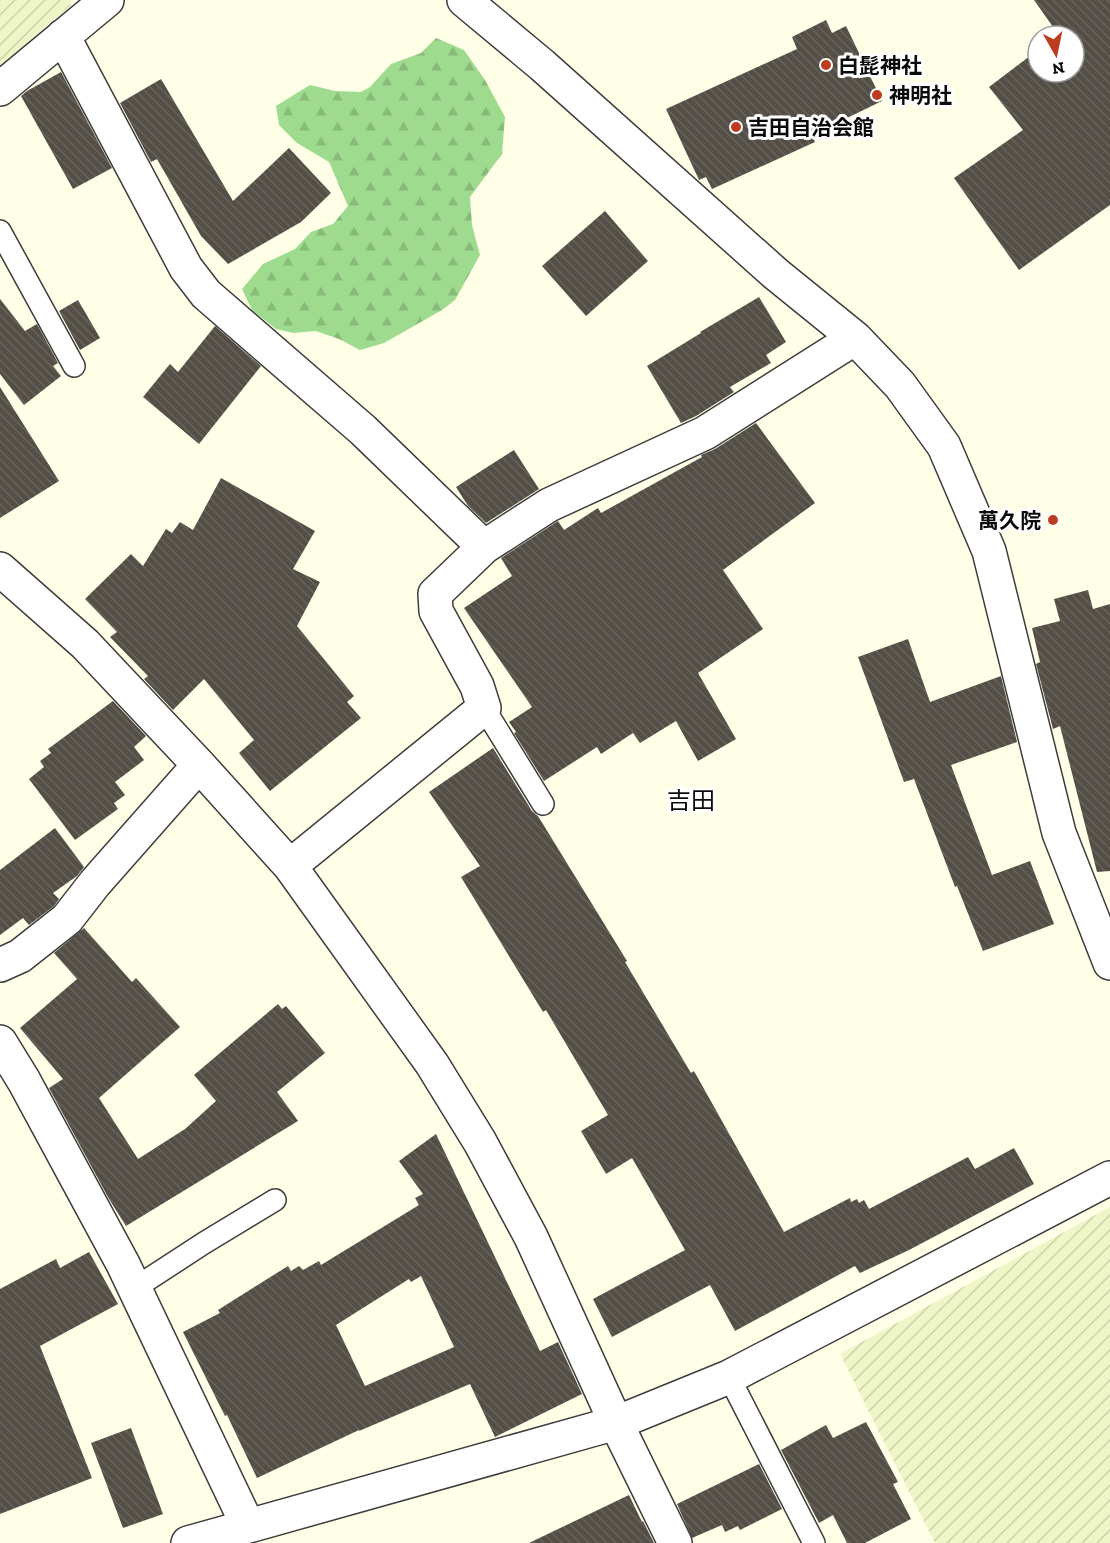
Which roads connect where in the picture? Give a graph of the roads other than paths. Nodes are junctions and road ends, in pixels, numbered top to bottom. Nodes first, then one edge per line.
1 (107, 0) edge
2 (464, 0) edge
3 (63, 36) junction
4 (0, 89) edge
5 (0, 231) edge
6 (855, 338) junction
7 (74, 366) dead end
8 (483, 547) junction
9 (0, 569) edge
10 (484, 708) junction
11 (199, 765) junction
12 (543, 804) dead end
13 (290, 866) junction
14 (1110, 963) edge
15 (0, 964) edge
16 (0, 1041) edge
17 (1110, 1178) edge
18 (275, 1200) dead end
19 (135, 1288) junction
20 (729, 1377) junction
21 (616, 1423) junction
22 (249, 1526) junction
23 (188, 1543) edge
24 (675, 1543) edge
25 (814, 1543) edge

1 - 3 street
2 - 6 street
3 - 4 street
3 - 8 street
5 - 7 lane
6 - 8 street
6 - 14 street
8 - 10 street
9 - 11 street
10 - 12 lane
10 - 13 street
11 - 13 street
11 - 15 street
13 - 21 street
16 - 19 street
17 - 20 street
18 - 19 lane
19 - 22 street
20 - 21 street
20 - 25 lane
21 - 22 street
21 - 24 street
22 - 23 street

